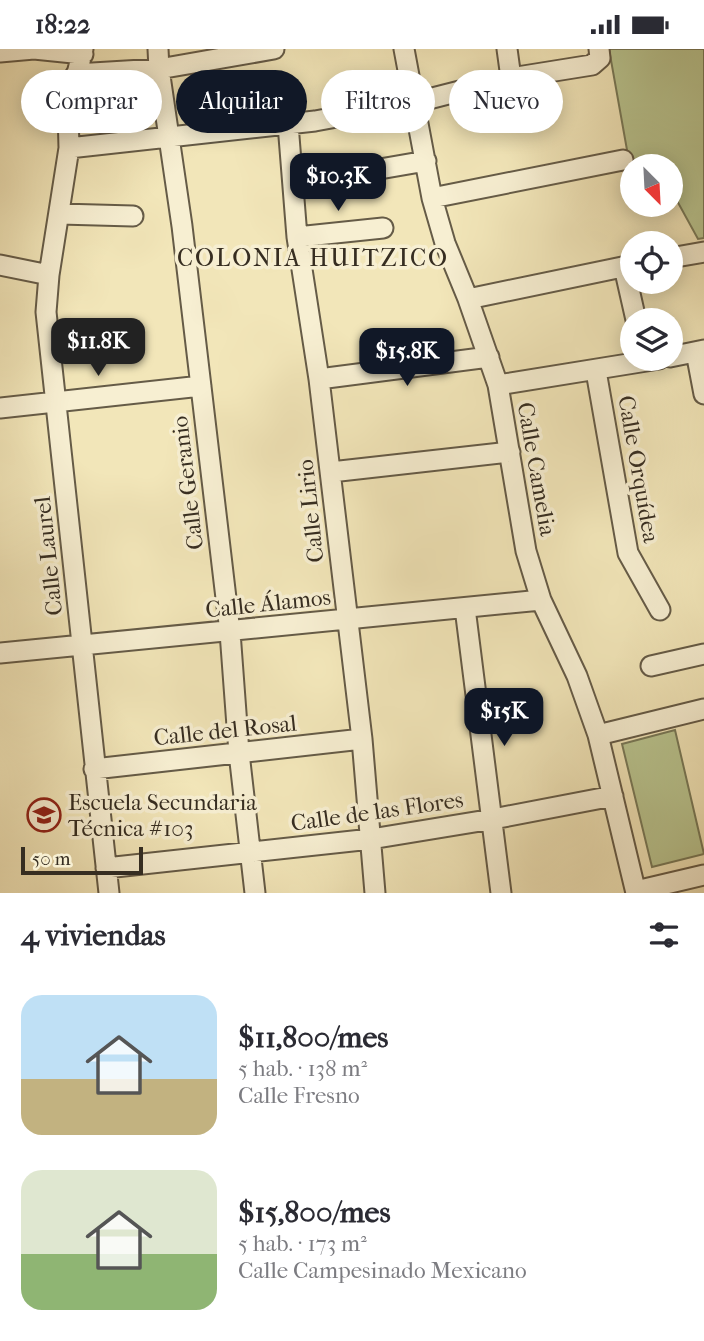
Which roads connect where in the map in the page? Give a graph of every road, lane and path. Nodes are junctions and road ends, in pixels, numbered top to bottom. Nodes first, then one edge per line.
1 (158, 49) edge
2 (274, 49) edge
3 (404, 49) edge
4 (507, 49) edge
5 (1, 51) edge
6 (83, 51) edge
7 (228, 53) edge
8 (595, 57) edge
9 (159, 69) junction
10 (77, 70) edge
11 (142, 70) edge
12 (408, 70) edge
13 (510, 70) edge
14 (543, 70) edge
15 (69, 133) edge
16 (212, 133) edge
17 (289, 133) edge
18 (420, 133) edge
19 (169, 138) junction
20 (69, 148) junction
21 (426, 161) junction
22 (620, 161) edge
23 (293, 184) junction
24 (432, 198) junction
25 (60, 214) junction
26 (133, 216) dead end
27 (383, 228) dead end
28 (297, 237) junction
29 (704, 253) edge
30 (683, 256) edge
31 (0, 265) edge
32 (620, 268) edge
33 (49, 275) junction
34 (468, 299) junction
35 (700, 351) edge
36 (489, 357) junction
37 (620, 366) edge
38 (596, 371) junction
39 (319, 379) junction
40 (498, 385) junction
41 (201, 386) junction
42 (704, 394) edge
43 (55, 403) junction
44 (0, 408) edge
45 (510, 452) junction
46 (331, 472) junction
47 (541, 600) junction
48 (466, 608) junction
49 (660, 610) dead end
50 (346, 620) junction
51 (230, 632) junction
52 (82, 646) junction
53 (0, 653) edge
54 (704, 654) edge
55 (652, 666) dead end
56 (704, 709) edge
57 (598, 735) junction
58 (362, 739) junction
59 (239, 753) junction
60 (94, 769) junction
61 (612, 796) junction
62 (493, 819) junction
63 (371, 839) junction
64 (252, 853) junction
65 (106, 868) junction
66 (704, 874) edge
67 (636, 892) edge
68 (109, 893) edge
69 (255, 893) edge
70 (375, 893) edge
71 (500, 893) edge

1 - 9 street, Calle Geranio
2 - 7 street
3 - 12 street, Calle Camelia
4 - 13 street
5 - 6 street
6 - 10 street, Calle Laurel
7 - 9 street
8 - 14 street
9 - 11 street
9 - 19 street, Calle Geranio
15 - 20 street, Calle Laurel
16 - 19 street
17 - 23 street, Calle Lirio
18 - 21 street, Calle Camelia
19 - 20 street
19 - 41 street, Calle Geranio
20 - 25 street, Calle Laurel
21 - 23 street
21 - 24 street, Calle Camelia
22 - 24 street
23 - 28 street, Calle Lirio
24 - 34 street, Calle Camelia
25 - 26 street
25 - 33 street, Calle Laurel
27 - 28 street
28 - 39 street, Calle Lirio
29 - 30 street
31 - 33 street
32 - 34 street
33 - 43 street, Calle Laurel
34 - 36 street, Calle Camelia
35 - 42 street
36 - 39 street
36 - 40 street, Calle Camelia
37 - 38 street
38 - 40 street
38 - 49 street, Calle Orquídea
39 - 46 street, Calle Lirio
40 - 45 street, Calle Camelia
41 - 43 street
41 - 51 street, Calle Geranio
43 - 44 street
43 - 52 street, Calle Laurel
45 - 46 street
45 - 47 street, Calle Camelia
46 - 50 street, Calle Lirio
47 - 48 street, Calle Álamos
47 - 57 street, Calle Camelia
48 - 50 street, Calle Álamos
48 - 62 street
50 - 51 street, Calle Álamos
50 - 58 street, Calle Lirio
51 - 52 street, Calle Álamos
51 - 59 street, Calle Geranio
52 - 53 street, Calle Álamos
52 - 60 street, Calle Laurel
54 - 55 street
56 - 57 street
57 - 61 street, Calle Camelia
58 - 59 street, Calle del Rosal
58 - 63 street, Calle Lirio
59 - 60 street, Calle del Rosal
59 - 64 street, Calle Geranio
60 - 65 street, Calle Laurel
61 - 62 street, Calle de las Flores
61 - 67 street, Calle Camelia
62 - 63 street, Calle de las Flores
62 - 71 street
63 - 64 street, Calle de las Flores
63 - 70 street, Calle Lirio
64 - 65 street, Calle de las Flores
64 - 69 street, Calle Geranio
65 - 68 street, Calle Laurel
66 - 67 street

